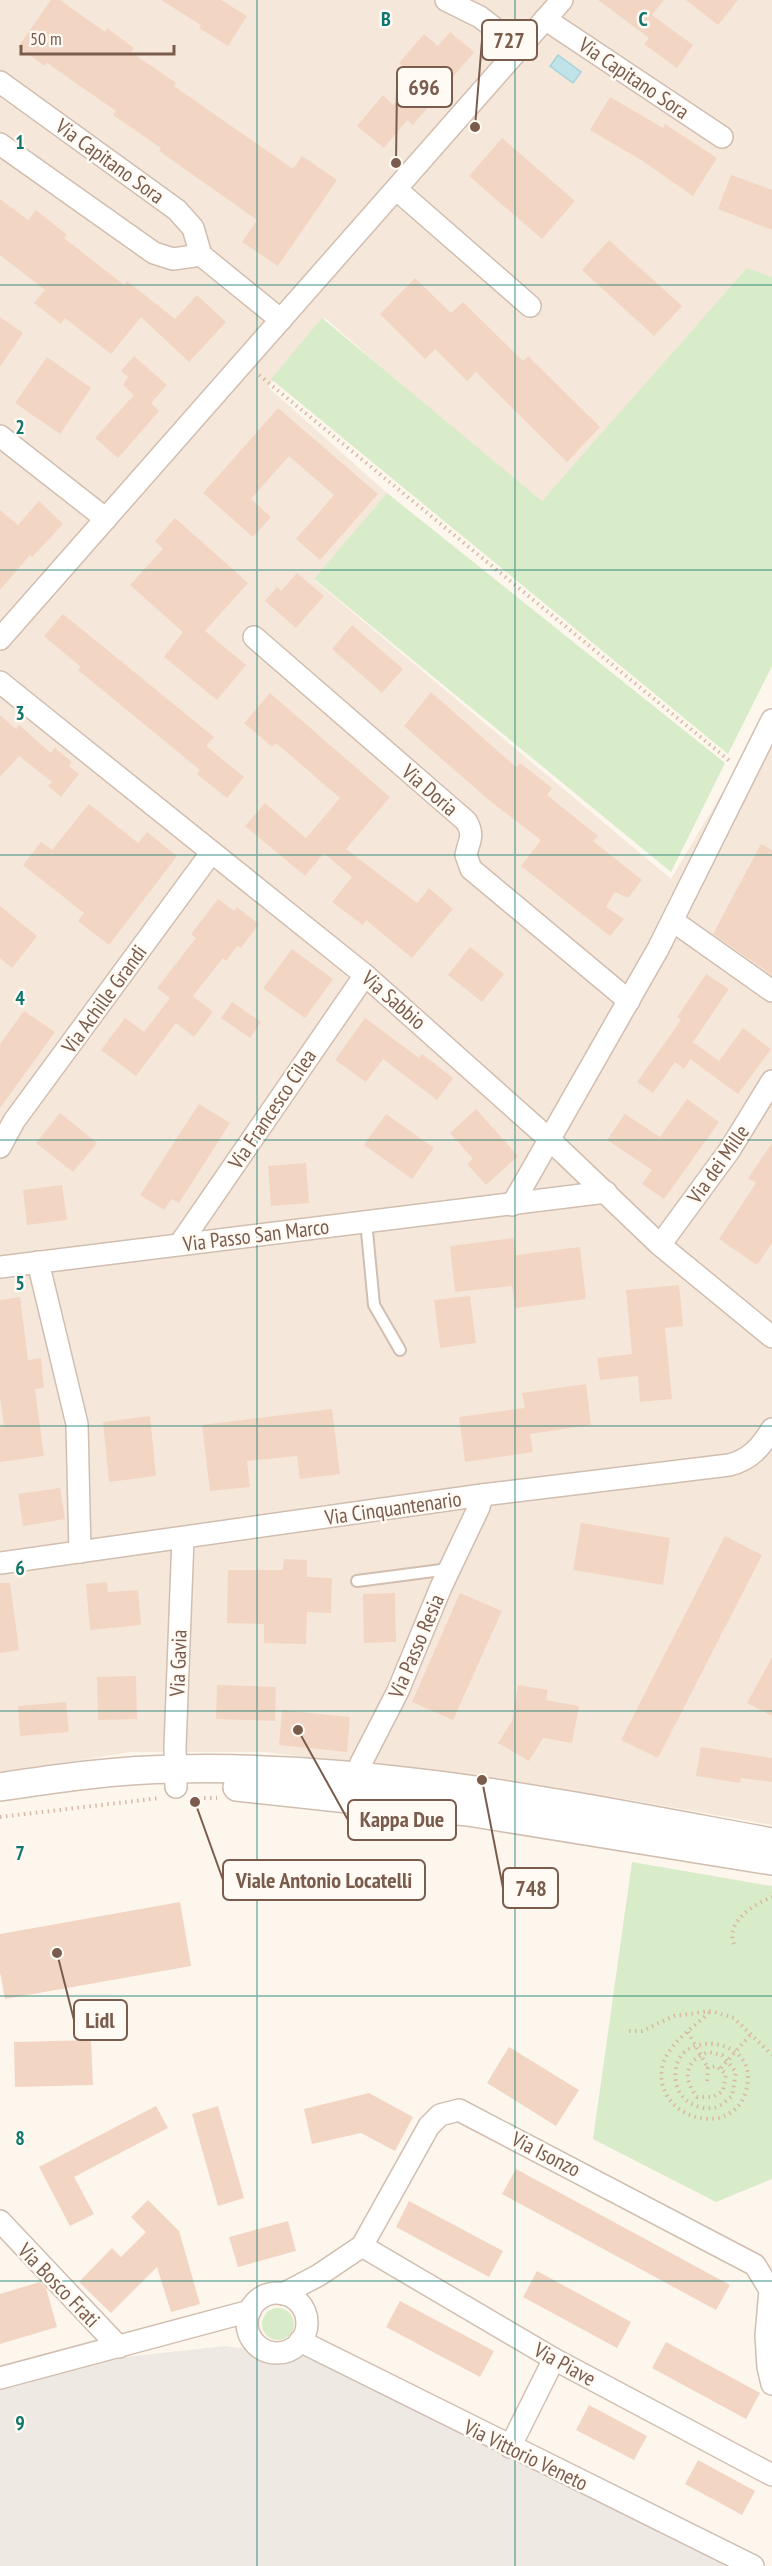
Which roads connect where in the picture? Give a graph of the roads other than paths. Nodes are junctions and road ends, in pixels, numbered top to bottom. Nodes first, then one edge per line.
1 (562, 0) edge
2 (458, 2) edge
3 (545, 19) junction
4 (519, 47) junction
5 (0, 82) edge
6 (722, 137) dead end
7 (0, 144) edge
8 (396, 189) junction
9 (201, 255) junction
10 (530, 306) dead end
11 (280, 320) junction
12 (0, 436) edge
13 (106, 519) junction
14 (254, 637) dead end
15 (0, 639) edge
16 (0, 682) edge
17 (772, 720) edge
18 (211, 853) junction
19 (673, 921) junction
20 (365, 975) junction
21 (772, 991) edge
22 (629, 1001) junction
23 (772, 1081) edge
24 (549, 1140) junction
25 (0, 1147) edge
26 (606, 1192) junction
27 (512, 1205) junction
28 (366, 1221) junction
29 (180, 1244) junction
30 (660, 1245) junction
31 (38, 1262) junction
32 (0, 1267) edge
33 (772, 1337) edge
34 (400, 1350) dead end
35 (772, 1428) edge
36 (482, 1495) junction
37 (183, 1538) junction
38 (80, 1552) junction
39 (0, 1563) edge
40 (450, 1568) junction
41 (357, 1581) dead end
42 (176, 1778) junction
43 (0, 1787) edge
44 (355, 1788) junction
45 (0, 1803) edge
46 (772, 1842) edge
47 (772, 1861) edge
48 (2, 2225) edge
49 (362, 2246) junction
50 (283, 2294) junction
51 (250, 2311) junction
52 (300, 2342) junction
53 (119, 2347) junction
54 (554, 2359) junction
55 (0, 2378) edge
56 (772, 2385) edge
57 (510, 2447) junction
58 (772, 2475) edge
59 (753, 2566) edge

1 - 3 street
2 - 4 street
3 - 4 street
3 - 6 street, Via Capitano Sora
4 - 8 street
5 - 9 street, Via Capitano Sora
7 - 9 street
8 - 10 street
8 - 11 street
9 - 11 street
11 - 13 street
12 - 13 street
13 - 15 street
14 - 22 street, Via Doria
16 - 18 street, Via Sabbio
17 - 19 street
18 - 20 street, Via Sabbio
18 - 25 street, Via Achille Grandi
19 - 21 street
19 - 22 street
20 - 24 street, Via Sabbio
20 - 29 street, Via Francesco Cilea
22 - 24 street
23 - 30 street, Via dei Mille
24 - 26 street, Via Sabbio
24 - 27 street
26 - 27 street, Via Passo San Marco
26 - 30 street, Via Sabbio
27 - 28 street, Via Passo San Marco
28 - 29 street, Via Passo San Marco
28 - 34 lane
29 - 31 street, Via Passo San Marco
30 - 33 street, Via Sabbio
31 - 32 street, Via Passo San Marco
31 - 38 street
35 - 36 street, Via Cinquantenario
36 - 37 street, Via Cinquantenario
36 - 40 street, Via Passo Resia
37 - 38 street, Via Cinquantenario
37 - 42 street, Via Gavia
38 - 39 street, Via Cinquantenario
40 - 41 lane
40 - 44 street, Via Passo Resia
42 - 43 street
42 - 44 street
42 - 45 street
44 - 46 street
44 - 47 street
48 - 53 street, Via Bosco Frati
49 - 50 street, Via Isonzo
49 - 54 street, Via Piave
49 - 56 street, Via Isonzo
50 - 51 street
50 - 52 street
51 - 52 street
51 - 53 street
52 - 57 street, Via Vittorio Veneto
53 - 55 street
54 - 57 street
54 - 58 street, Via Piave
57 - 59 street, Via Vittorio Veneto

